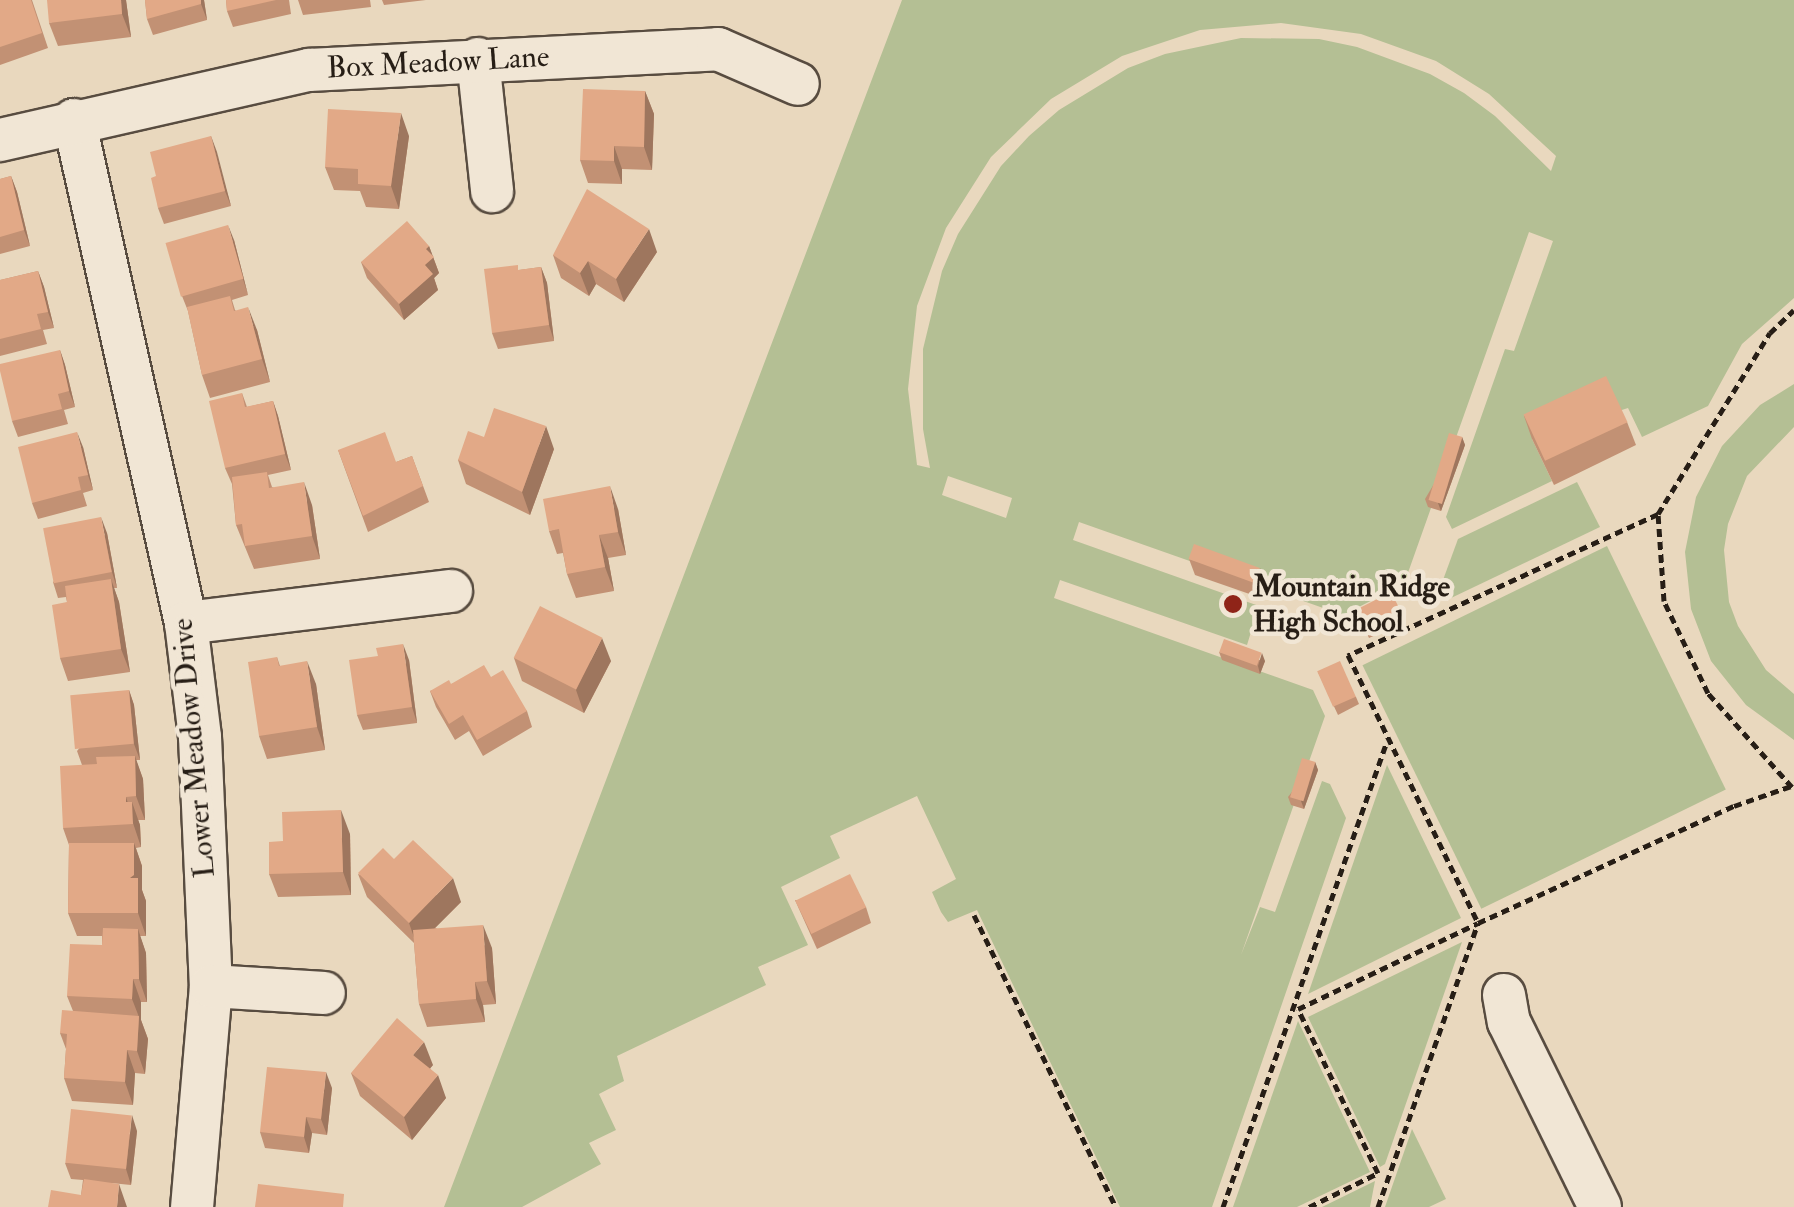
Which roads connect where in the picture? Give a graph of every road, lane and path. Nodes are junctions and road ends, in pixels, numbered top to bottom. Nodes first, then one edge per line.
1 (478, 59) junction
2 (798, 84) dead end
3 (74, 120) junction
4 (0, 140) edge
5 (492, 191) dead end
6 (1794, 310) edge
7 (1658, 514) junction
8 (451, 591) dead end
9 (186, 623) junction
10 (1386, 740) junction
11 (1793, 787) edge
12 (974, 915) dead end
13 (1478, 923) junction
14 (211, 986) junction
15 (324, 993) dead end
16 (1504, 996) dead end
17 (1295, 1008) junction
18 (1378, 1173) junction
19 (1388, 1176) junction
20 (192, 1207) edge
21 (1116, 1207) edge
22 (1223, 1207) edge
23 (1308, 1207) edge
24 (1378, 1207) edge
25 (1600, 1207) edge

1 - 2 street, Box Meadow Lane
1 - 3 street, Box Meadow Lane
1 - 5 street
3 - 4 street, Box Meadow Lane
3 - 9 street, Lower Meadow Drive
6 - 7 path
7 - 10 path
7 - 11 path
8 - 9 street
9 - 14 street, Lower Meadow Drive
10 - 13 path
10 - 17 path
11 - 13 path
12 - 21 path
13 - 17 path
13 - 19 path
14 - 15 street
14 - 20 street, Lower Meadow Drive
16 - 25 street
17 - 18 path
17 - 22 path
18 - 19 path
18 - 23 path
19 - 24 path

